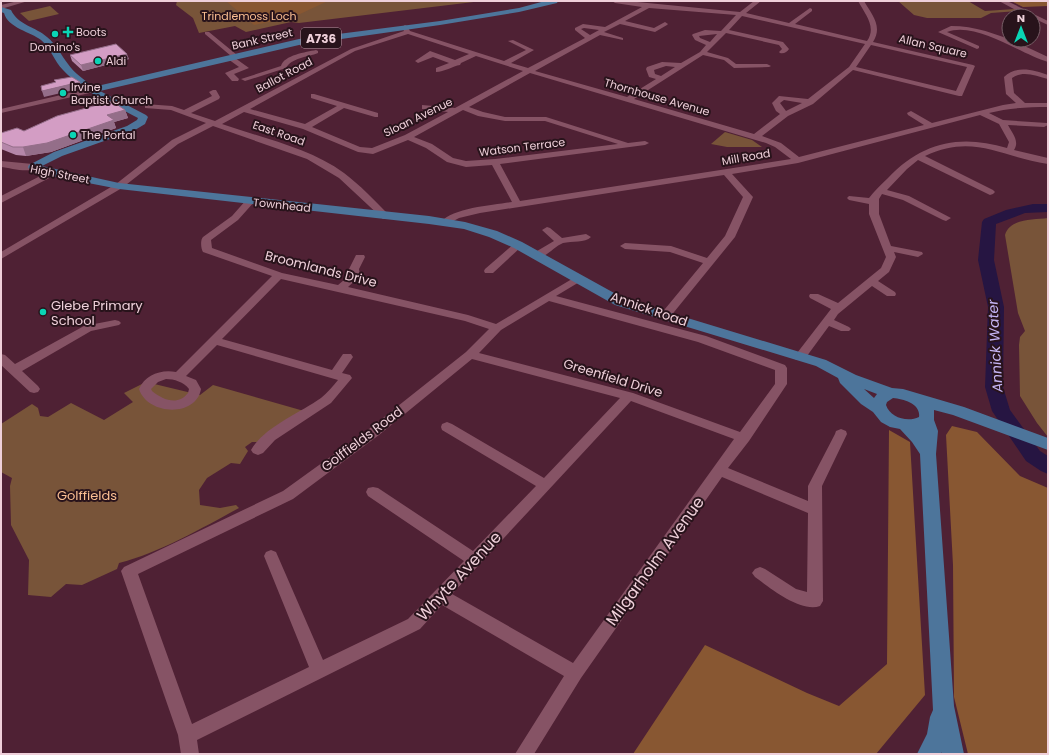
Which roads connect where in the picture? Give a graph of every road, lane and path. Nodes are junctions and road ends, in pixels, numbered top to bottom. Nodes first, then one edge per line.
1 (25, 1) edge
2 (554, 1) edge
3 (615, 1) edge
4 (658, 1) edge
5 (758, 1) edge
6 (861, 1) edge
7 (1002, 1) edge
8 (649, 6) junction
9 (5, 8) edge
10 (1016, 8) edge
11 (810, 10) dead end
12 (741, 14) junction
13 (619, 22) junction
14 (665, 24) dead end
15 (790, 24) junction
16 (406, 29) junction
17 (607, 29) junction
18 (724, 32) junction
19 (207, 33) dead end
20 (599, 33) junction
21 (757, 37) junction
22 (589, 38) junction
23 (622, 39) dead end
24 (511, 41) dead end
25 (870, 42) junction
26 (710, 44) junction
27 (752, 44) dead end
28 (977, 47) dead end
29 (316, 52) dead end
30 (782, 52) dead end
31 (702, 53) junction
32 (475, 54) junction
33 (233, 57) junction
34 (1048, 60) edge
35 (455, 63) junction
36 (505, 63) junction
37 (446, 66) junction
38 (463, 66) dead end
39 (683, 66) junction
40 (767, 66) dead end
41 (852, 68) junction
42 (438, 70) dead end
43 (289, 71) junction
44 (529, 71) junction
45 (305, 77) junction
46 (1048, 77) edge
47 (244, 78) dead end
48 (235, 79) dead end
49 (662, 79) junction
50 (91, 90) junction
51 (213, 92) dead end
52 (314, 96) dead end
53 (628, 100) junction
54 (810, 102) junction
55 (344, 105) junction
56 (1024, 105) junction
57 (148, 106) dead end
58 (1047, 106) edge
59 (425, 107) dead end
60 (459, 109) junction
61 (242, 110) junction
62 (1, 111) edge
63 (911, 113) dead end
64 (982, 113) junction
65 (184, 114) junction
66 (785, 114) junction
67 (374, 115) dead end
68 (1002, 122) junction
69 (214, 124) junction
70 (1044, 125) dead end
71 (932, 126) junction
72 (306, 127) junction
73 (594, 134) junction
74 (408, 137) junction
75 (756, 137) junction
76 (645, 143) dead end
77 (629, 145) junction
78 (589, 150) junction
79 (1009, 152) junction
80 (919, 157) junction
81 (798, 160) junction
82 (1048, 161) edge
83 (495, 162) junction
84 (1, 164) edge
85 (33, 167) junction
86 (52, 173) junction
87 (727, 173) junction
88 (119, 186) junction
89 (1, 190) edge
90 (880, 191) junction
91 (990, 192) dead end
92 (13, 195) junction
93 (852, 198) dead end
94 (1, 200) edge
95 (250, 201) junction
96 (874, 202) junction
97 (517, 204) junction
98 (386, 217) junction
99 (946, 218) dead end
100 (446, 222) junction
101 (547, 230) dead end
102 (586, 237) dead end
103 (560, 241) junction
104 (518, 245) junction
105 (625, 246) dead end
106 (888, 248) junction
107 (918, 254) dead end
108 (1, 256) edge
109 (536, 256) junction
110 (360, 257) dead end
111 (709, 262) junction
112 (489, 271) dead end
113 (279, 275) junction
114 (577, 279) junction
115 (871, 281) junction
116 (340, 289) junction
117 (891, 294) dead end
118 (814, 296) dead end
119 (547, 297) junction
120 (839, 308) junction
121 (670, 310) junction
122 (827, 321) junction
123 (115, 323) dead end
124 (497, 328) junction
125 (845, 329) dead end
126 (214, 340) junction
127 (470, 355) junction
128 (347, 357) dead end
129 (800, 357) junction
130 (1, 358) edge
131 (781, 368) joint
132 (14, 370) junction
133 (838, 372) junction
134 (334, 375) junction
135 (178, 377) dead end
136 (34, 389) dead end
137 (891, 393) junction
138 (628, 396) junction
139 (915, 398) junction
140 (878, 409) junction
141 (958, 411) junction
142 (926, 418) junction
143 (905, 425) junction
144 (447, 427) dead end
145 (841, 434) dead end
146 (744, 438) junction
147 (1048, 444) edge
148 (258, 450) dead end
149 (928, 454) junction
150 (721, 471) junction
151 (545, 485) junction
152 (374, 492) dead end
153 (815, 510) junction
154 (272, 556) dead end
155 (475, 560) junction
156 (760, 573) dead end
157 (441, 596) junction
158 (319, 671) junction
159 (575, 673) junction
160 (943, 706) junction
161 (187, 735) junction
162 (190, 754) edge
163 (524, 754) edge
164 (928, 754) edge
165 (953, 754) edge

1 - 9 street
2 - 16 main road, Bank Street / A736
3 - 8 street
4 - 8 street, Sloan Avenue
5 - 12 street
6 - 25 street
7 - 10 street
8 - 12 street
8 - 13 street, Sloan Avenue
9 - 50 main road
11 - 15 street
12 - 15 street
12 - 18 street
13 - 14 street
13 - 17 street, Sloan Avenue
15 - 25 street
16 - 32 street, Thornhouse Avenue
16 - 33 main road, Bank Street / A736
16 - 45 street, Ballot Road
17 - 20 street, Sloan Avenue
17 - 22 street
18 - 21 street
18 - 26 street
18 - 26 street
19 - 33 street
20 - 22 street, Sloan Avenue
20 - 23 street
21 - 27 street
21 - 30 street
22 - 44 street, Sloan Avenue
24 - 36 street
25 - 41 street
25 - 41 street, Allan Square
26 - 31 street
28 - 34 street
29 - 43 street
31 - 39 street
31 - 40 street
32 - 35 street
32 - 36 street, Thornhouse Avenue
33 - 48 street
33 - 50 main road, Bank Street / A736
35 - 37 street
35 - 37 street
35 - 38 street
36 - 44 street, Thornhouse Avenue
37 - 42 street
39 - 49 street
39 - 49 street
41 - 54 street
43 - 45 street
43 - 47 street
44 - 53 street, Thornhouse Avenue
44 - 60 street, Sloan Avenue
45 - 61 street, Ballot Road
46 - 56 street
49 - 53 street
50 - 62 street, Bank Street
50 - 85 main road
51 - 65 street
52 - 55 street
53 - 75 street, Thornhouse Avenue
54 - 66 street
54 - 66 street
55 - 67 street
55 - 72 street
56 - 58 street, Mill Road
56 - 64 street, Mill Road
57 - 65 street, East Road
59 - 60 street
60 - 73 street
60 - 74 street, Sloan Avenue
61 - 69 street, Ballot Road
61 - 72 street, Sloan Avenue
63 - 71 street
64 - 68 street
64 - 71 street, Mill Road
65 - 69 street, East Road
66 - 75 street
68 - 70 street
68 - 79 street
69 - 88 street, Ballot Road
69 - 98 street, East Road
71 - 81 street, Mill Road
72 - 74 street, Sloan Avenue
73 - 77 street
73 - 78 street
74 - 83 street, Watson Terrace
75 - 81 street, Thornhouse Avenue
76 - 77 street, Watson Terrace
77 - 78 street, Watson Terrace
78 - 83 street, Watson Terrace
79 - 80 street
79 - 82 street
80 - 90 street
80 - 91 street
81 - 87 street, Mill Road
83 - 97 street
84 - 85 street, High Street
85 - 86 main road, High Street
86 - 88 main road, High Street
86 - 92 street
87 - 97 street, Mill Road
87 - 111 street
88 - 95 main road, Townhead
88 - 108 street, Ballot Road
89 - 92 street
90 - 96 street
90 - 99 street
92 - 94 street
93 - 96 street
95 - 98 main road, Townhead
95 - 113 street, Broomlands Drive
96 - 106 street
97 - 100 street, Mill Road
98 - 100 main road, Townhead
100 - 104 main road, Annick Road
101 - 103 street
102 - 103 street
103 - 109 street
104 - 109 main road, Annick Road
104 - 112 street
105 - 111 street
106 - 107 street
106 - 115 street
109 - 114 main road, Annick Road
110 - 116 street
111 - 121 street
113 - 116 street, Broomlands Drive
113 - 126 street
114 - 119 street, Golffields Road
114 - 121 main road, Annick Road
115 - 117 street
115 - 120 street
116 - 124 street, Broomlands Drive
118 - 120 street
119 - 124 street, Golffields Road
119 - 131 street, Annick Road
120 - 122 street
121 - 129 main road, Annick Road
122 - 125 street
122 - 129 street
123 - 132 street
124 - 127 street, Golffields Road
126 - 134 street
126 - 135 street
127 - 138 street, Greenfield Drive
127 - 161 street, Golffields Road
128 - 134 street
129 - 133 main road, Annick Road
130 - 132 street
131 - 146 street, Milgarholm Avenue
132 - 136 street
133 - 137 main road, Annick Road
133 - 140 main road, Annick Road
134 - 148 street
137 - 139 main road
137 - 140 main road
138 - 146 street, Greenfield Drive
138 - 151 street, Whyte Avenue
139 - 141 main road
139 - 142 main road
140 - 143 main road
141 - 142 main road
141 - 147 main road
142 - 143 main road
142 - 149 main road
143 - 149 main road
144 - 151 street
145 - 153 street
146 - 150 street, Milgarholm Avenue
149 - 160 main road
150 - 153 street
150 - 159 street, Milgarholm Avenue
151 - 155 street, Whyte Avenue
152 - 155 street
153 - 156 street
154 - 158 street
155 - 157 street, Whyte Avenue
157 - 158 street, Whyte Avenue
157 - 159 street
158 - 161 street, Whyte Avenue
159 - 163 street, Milgarholm Avenue
160 - 164 main road
160 - 165 main road
161 - 162 street

